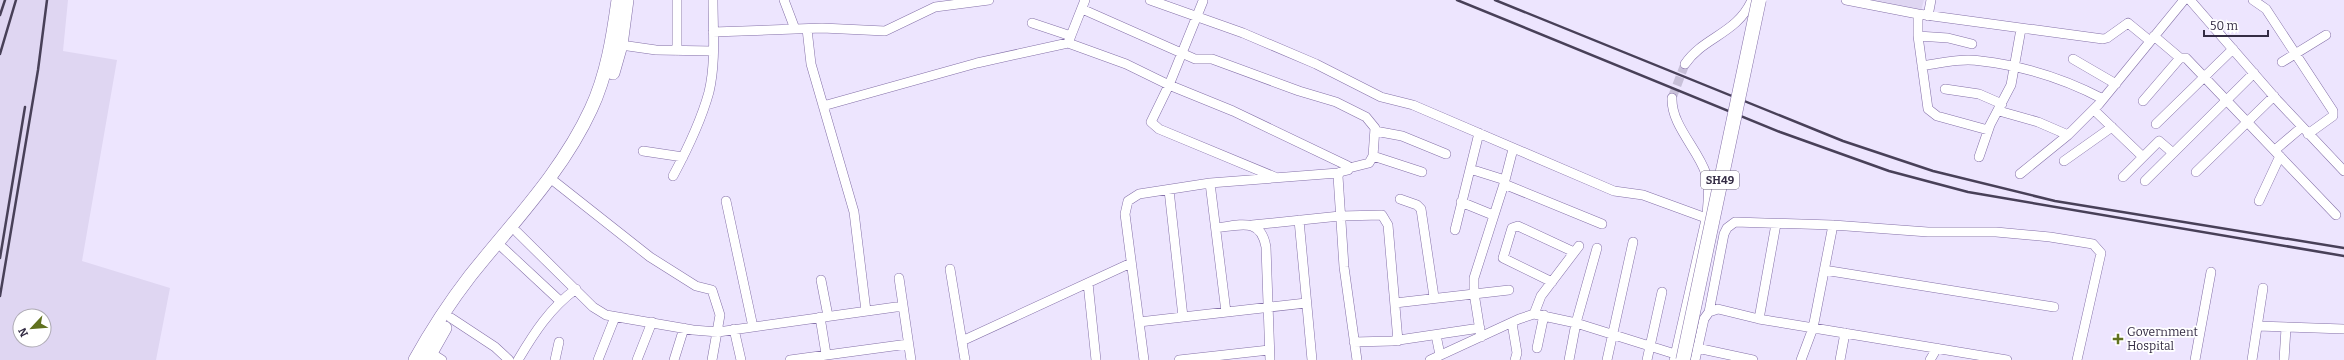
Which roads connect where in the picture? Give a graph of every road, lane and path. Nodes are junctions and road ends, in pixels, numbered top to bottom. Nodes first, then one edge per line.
1 (618, 0) edge
2 (627, 0) edge
3 (677, 0) edge
4 (713, 0) edge
5 (784, 0) edge
6 (989, 0) edge
7 (1085, 0) edge
8 (1150, 0) edge
9 (1752, 0) edge
10 (1759, 0) edge
11 (1846, 0) edge
12 (1931, 0) edge
13 (2184, 0) edge
14 (2190, 0) edge
15 (2253, 0) edge
16 (1203, 1) dead end
17 (934, 3) edge
18 (1082, 9) junction
19 (1918, 14) junction
20 (1928, 16) junction
21 (1197, 18) junction
22 (1032, 23) dead end
23 (795, 29) junction
24 (807, 29) junction
25 (2021, 29) junction
26 (713, 32) junction
27 (2326, 35) dead end
28 (1918, 36) junction
29 (2152, 38) junction
30 (1070, 39) junction
31 (1972, 44) dead end
32 (621, 45) junction
33 (2233, 49) junction
34 (677, 50) junction
35 (713, 51) junction
36 (1181, 54) junction
37 (2295, 54) junction
38 (2180, 58) junction
39 (2073, 59) dead end
40 (2282, 62) dead end
41 (1684, 64) tunnel mouth
42 (1922, 66) junction
43 (2015, 68) junction
44 (2254, 74) junction
45 (2205, 78) junction
46 (2116, 84) junction
47 (1169, 85) junction
48 (1945, 89) dead end
49 (2274, 96) junction
50 (1672, 98) tunnel mouth
51 (2103, 100) junction
52 (2227, 100) junction
53 (2142, 101) dead end
54 (823, 106) junction
55 (2001, 107) junction
56 (2094, 110) junction
57 (2249, 123) junction
58 (2156, 124) dead end
59 (2112, 127) junction
60 (1988, 130) junction
61 (1375, 131) junction
62 (2305, 131) junction
63 (1480, 133) junction
64 (2068, 135) junction
65 (1513, 149) junction
66 (643, 152) dead end
67 (2173, 153) junction
68 (2278, 153) junction
69 (1446, 154) dead end
70 (1373, 156) junction
71 (2143, 156) junction
72 (683, 157) junction
73 (1979, 157) dead end
74 (2064, 161) dead end
75 (1349, 168) junction
76 (1470, 169) junction
77 (2344, 171) edge
78 (1422, 172) dead end
79 (2196, 172) dead end
80 (1338, 174) junction
81 (2020, 174) dead end
82 (673, 176) dead end
83 (2123, 177) dead end
84 (1277, 178) junction
85 (2145, 181) dead end
86 (555, 182) junction
87 (1505, 182) junction
88 (1210, 184) junction
89 (1169, 190) junction
90 (1400, 199) dead end
91 (726, 201) dead end
92 (2259, 201) dead end
93 (1461, 202) junction
94 (1493, 215) junction
95 (2336, 215) dead end
96 (1340, 216) junction
97 (1706, 218) junction
98 (1299, 220) junction
99 (1602, 224) dead end
100 (1776, 224) junction
101 (1252, 225) junction
102 (1833, 225) junction
103 (1216, 228) junction
104 (1455, 230) dead end
105 (517, 232) junction
106 (1633, 242) dead end
107 (503, 248) junction
108 (1597, 248) dead end
109 (1131, 264) junction
110 (950, 269) dead end
111 (1824, 270) junction
112 (2211, 272) dead end
113 (899, 278) dead end
114 (821, 280) dead end
115 (1552, 282) junction
116 (1088, 283) junction
117 (2263, 288) dead end
118 (576, 289) junction
119 (1508, 290) dead end
120 (1662, 292) dead end
121 (1474, 293) junction
122 (1434, 297) junction
123 (560, 301) junction
124 (1395, 302) junction
125 (1306, 303) junction
126 (903, 306) junction
127 (1267, 307) junction
128 (2054, 307) dead end
129 (866, 311) junction
130 (1226, 312) junction
131 (1709, 312) junction
132 (1534, 314) junction
133 (1544, 315) junction
134 (824, 316) junction
135 (616, 317) junction
136 (1183, 317) junction
137 (451, 318) junction
138 (1759, 319) junction
139 (652, 322) junction
140 (1139, 322) junction
141 (1512, 323) junction
142 (1576, 323) junction
143 (2257, 326) junction
144 (753, 327) junction
145 (684, 328) junction
146 (1813, 328) junction
147 (2286, 328) junction
148 (734, 329) junction
149 (2344, 330) edge
150 (718, 332) junction
151 (1480, 332) junction
152 (1845, 333) junction
153 (1612, 334) junction
154 (1436, 335) junction
155 (962, 341) junction
156 (1398, 341) junction
157 (559, 342) dead end
158 (1354, 342) junction
159 (908, 344) junction
160 (1650, 346) junction
161 (1537, 348) dead end
162 (1698, 348) junction
163 (1937, 348) junction
164 (1269, 350) junction
165 (826, 354) junction
166 (1440, 355) junction
167 (429, 357) edge
168 (808, 358) edge
169 (1677, 358) edge
170 (1738, 358) edge
171 (415, 360) edge
172 (442, 360) edge
173 (509, 360) edge
174 (518, 360) edge
175 (555, 360) edge
176 (598, 360) edge
177 (636, 360) edge
178 (674, 360) edge
179 (712, 360) edge
180 (741, 360) edge
181 (790, 360) edge
182 (911, 360) edge
183 (965, 360) edge
184 (1096, 360) edge
185 (1144, 360) edge
186 (1179, 360) edge
187 (1270, 360) edge
188 (1312, 360) edge
189 (1356, 360) edge
190 (1430, 360) edge
191 (1516, 360) edge
192 (1569, 360) edge
193 (1607, 360) edge
194 (1647, 360) edge
195 (1695, 360) edge
196 (1753, 360) edge
197 (1801, 360) edge
198 (1840, 360) edge
199 (1930, 360) edge
200 (2007, 360) edge
201 (2077, 360) edge
202 (2195, 360) edge
203 (2252, 360) edge
204 (2284, 360) edge

1 - 171 main road
2 - 32 main road
3 - 34 street
4 - 26 street
5 - 23 street
6 - 17 street
7 - 18 street
8 - 21 street
9 - 41 street
10 - 169 main road, SH49, bridge
11 - 19 street
12 - 20 street
13 - 29 street
14 - 33 street
15 - 37 street
16 - 21 street
17 - 24 street
18 - 30 street
18 - 36 street
19 - 20 street
19 - 28 street
20 - 25 street
21 - 36 street
21 - 63 street
22 - 30 street
23 - 24 street
23 - 26 street
24 - 54 street
25 - 29 street
25 - 43 street
26 - 35 street
27 - 37 street
28 - 31 street
28 - 42 street
29 - 38 street
29 - 46 street
30 - 47 street
30 - 54 street
32 - 34 street
32 - 86 main road
33 - 44 street
33 - 45 street
34 - 35 street
35 - 72 street
36 - 47 street
36 - 61 street
37 - 40 street
37 - 62 street
38 - 45 street
38 - 53 street
39 - 46 street
42 - 43 street
42 - 60 street
43 - 51 street
43 - 55 street
44 - 49 street
44 - 52 street
45 - 52 street
45 - 58 street
46 - 51 street
47 - 75 street
47 - 84 street
48 - 55 street
49 - 57 street
49 - 62 street
50 - 97 street
51 - 56 street
52 - 57 street
52 - 67 street
54 - 129 street
55 - 60 street
55 - 64 street
56 - 59 street
56 - 64 street
57 - 68 street
57 - 79 street
59 - 71 street
59 - 74 street
60 - 73 street
61 - 69 street
61 - 70 street
62 - 68 street
62 - 77 street
63 - 65 street
63 - 76 street
64 - 81 street
65 - 87 street
65 - 97 street
66 - 72 street
67 - 71 street
67 - 85 street
68 - 92 street
68 - 95 street
70 - 75 street
70 - 78 street
71 - 83 street
72 - 82 street
75 - 80 street
76 - 87 street
76 - 93 street
80 - 84 street
80 - 96 street
84 - 88 street
86 - 105 main road
86 - 150 street
87 - 94 street
87 - 99 street
88 - 89 street
88 - 103 street
89 - 109 street
89 - 136 street
90 - 122 street
91 - 144 street
93 - 94 street
93 - 104 street
94 - 121 street
96 - 98 street
96 - 124 street
96 - 158 street
97 - 169 street
98 - 101 street
98 - 125 street
100 - 102 street
100 - 131 street
100 - 138 street
101 - 103 street
101 - 127 street
102 - 111 street
102 - 201 street
103 - 130 street
105 - 107 main road
105 - 118 street
106 - 153 street
107 - 123 street
107 - 137 main road
108 - 142 street
109 - 116 street
109 - 140 street
110 - 155 street
111 - 128 street
111 - 146 street
112 - 202 street
113 - 126 street
114 - 134 street
115 - 115 street
115 - 132 street
116 - 155 street
116 - 184 street
117 - 143 street
118 - 123 street
118 - 135 street
119 - 121 street
120 - 160 street
121 - 122 street
121 - 151 street
122 - 124 street
123 - 174 street
124 - 156 street
125 - 127 street
125 - 188 street
126 - 129 street
126 - 159 street
127 - 130 street
127 - 164 street
129 - 134 street
130 - 136 street
131 - 138 street
131 - 162 street
132 - 133 street
132 - 141 street
133 - 142 street
133 - 161 street
134 - 144 street
134 - 165 street
135 - 139 street
135 - 176 street
136 - 140 street
137 - 167 main road
137 - 173 street
138 - 146 street
139 - 145 street
139 - 177 street
140 - 185 street
141 - 151 street
141 - 191 street
142 - 153 street
142 - 192 street
143 - 147 street
143 - 203 street
144 - 148 street
145 - 150 street
145 - 178 street
146 - 152 street
146 - 197 street
147 - 149 street
147 - 204 street
148 - 150 street
148 - 180 street
150 - 179 street
151 - 154 street
151 - 166 street
152 - 163 street
152 - 198 street
153 - 160 street
153 - 193 street
154 - 156 street
154 - 166 street
155 - 183 street
156 - 158 street
157 - 175 street
158 - 189 street
159 - 165 street
159 - 182 street
160 - 169 street
160 - 194 street
162 - 170 street
162 - 195 street
163 - 199 street
163 - 200 street
164 - 186 street
164 - 187 street
165 - 168 street
166 - 190 street
167 - 172 street
168 - 181 street
170 - 196 street

